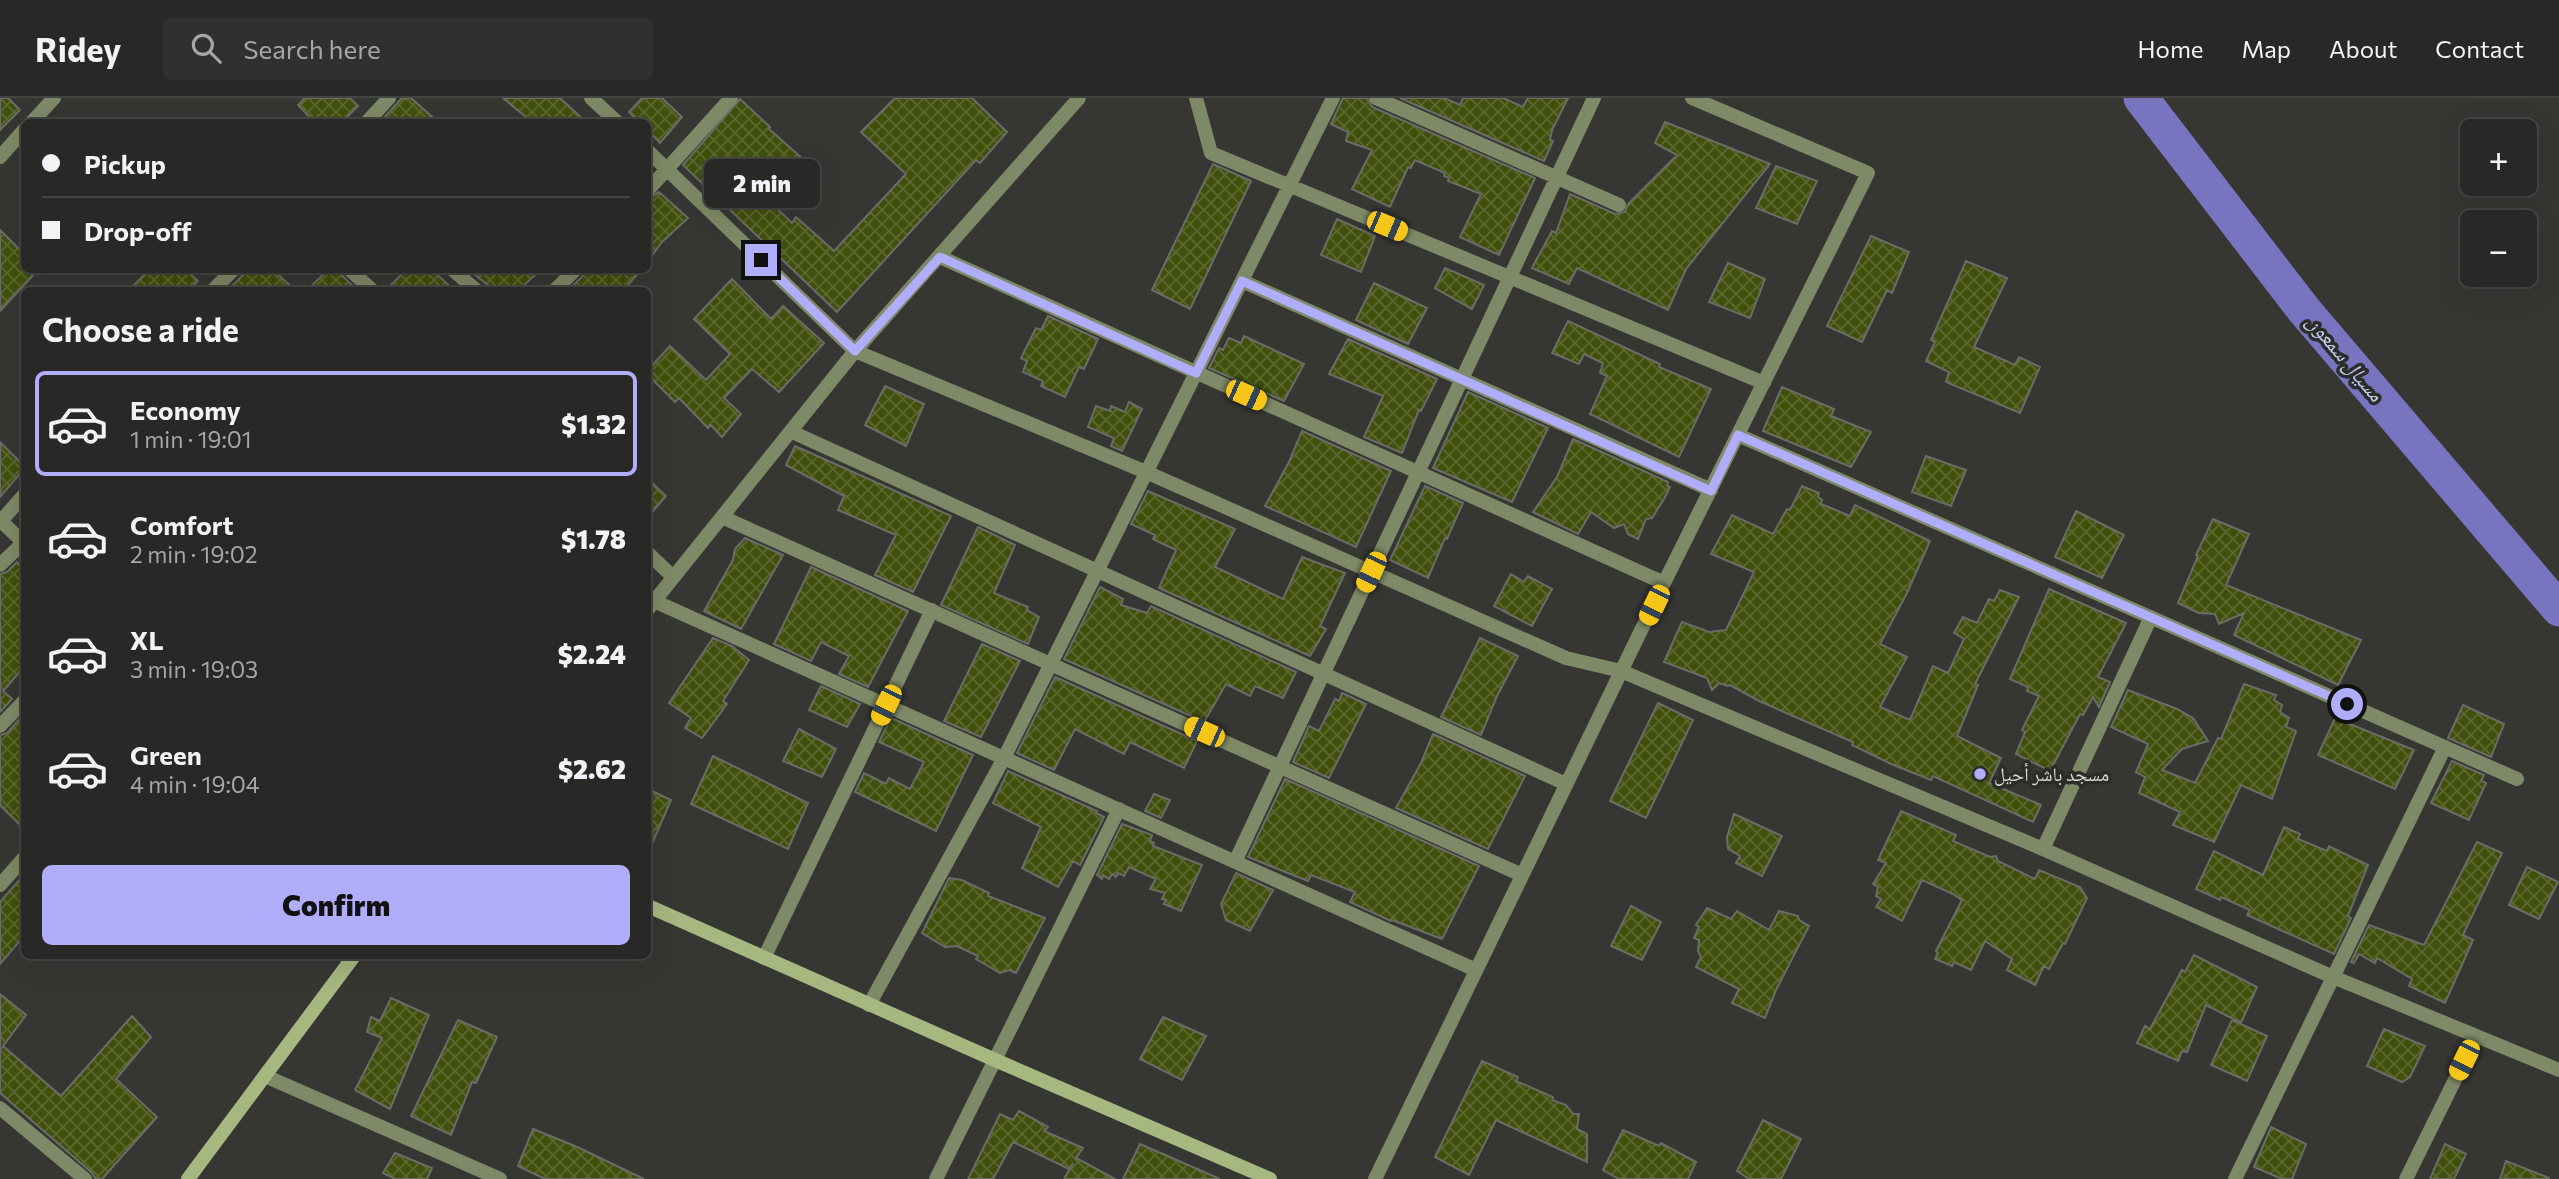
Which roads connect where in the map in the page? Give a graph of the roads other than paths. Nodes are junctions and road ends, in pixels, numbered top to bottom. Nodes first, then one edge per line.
1 (54, 98) edge
2 (389, 98) edge
3 (591, 98) edge
4 (731, 98) edge
5 (1079, 98) edge
6 (1196, 98) edge
7 (1333, 98) edge
8 (1376, 98) edge
9 (1594, 98) edge
10 (1692, 98) edge
11 (35, 119) edge
12 (370, 119) edge
13 (614, 119) edge
14 (21, 134) edge
15 (651, 153) edge
16 (0, 157) edge
17 (667, 169) junction
18 (1556, 177) junction
19 (1290, 185) junction
20 (651, 187) edge
21 (1619, 205) dead end
22 (940, 257) junction
23 (230, 273) edge
24 (353, 273) edge
25 (456, 273) edge
26 (572, 273) edge
27 (1510, 277) junction
28 (1242, 281) junction
29 (216, 287) edge
30 (369, 287) edge
31 (473, 287) edge
32 (558, 287) edge
33 (855, 351) junction
34 (1196, 373) junction
35 (1462, 379) junction
36 (1764, 383) junction
37 (792, 432) junction
38 (1738, 435) junction
39 (1146, 472) junction
40 (1418, 472) junction
41 (1711, 491) junction
42 (21, 498) edge
43 (723, 517) junction
44 (0, 520) edge
45 (21, 539) edge
46 (21, 545) edge
47 (651, 556) edge
48 (0, 565) edge
49 (1097, 570) junction
50 (1371, 572) junction
51 (673, 577) junction
52 (1664, 583) junction
53 (651, 605) edge
54 (932, 610) junction
55 (2151, 617) junction
56 (1051, 663) junction
57 (1621, 671) junction
58 (1323, 673) junction
59 (21, 704) edge
60 (886, 705) junction
61 (0, 726) edge
62 (2445, 747) junction
63 (1004, 758) junction
64 (1280, 766) junction
65 (2516, 779) dead end
66 (1566, 784) junction
67 (1119, 809) junction
68 (2043, 849) junction
69 (21, 861) edge
70 (1235, 862) junction
71 (1522, 876) junction
72 (0, 885) edge
73 (651, 907) edge
74 (764, 958) junction
75 (352, 959) edge
76 (1476, 970) junction
77 (2333, 977) junction
78 (869, 1005) junction
79 (2476, 1037) junction
80 (995, 1060) junction
81 (2559, 1070) edge
82 (265, 1076) junction
83 (0, 1108) edge
84 (85, 1179) edge
85 (188, 1179) edge
86 (500, 1179) edge
87 (936, 1179) edge
88 (1270, 1179) edge
89 (1375, 1179) edge
90 (2235, 1179) edge
91 (2406, 1179) edge

1 - 11 street
2 - 12 street
3 - 13 street
4 - 17 street
5 - 22 street
6 - 19 street
7 - 19 street
8 - 18 street
9 - 18 street
10 - 36 street
14 - 16 street
15 - 17 street
17 - 20 street
17 - 33 street
18 - 21 street
18 - 27 street
19 - 27 street
19 - 28 street
22 - 33 street
22 - 34 street
23 - 29 street
24 - 30 street
25 - 31 street
26 - 32 street
27 - 35 street
27 - 36 street
28 - 34 street
28 - 35 street
33 - 37 street
33 - 39 street
34 - 39 street
34 - 40 street
35 - 40 street
35 - 41 street
36 - 38 street
37 - 43 street
37 - 49 street
38 - 41 street
38 - 55 street
39 - 49 street
39 - 50 street
40 - 50 street
40 - 52 street
41 - 52 street
42 - 44 street
43 - 51 street
43 - 54 street
44 - 45 street
46 - 48 street
47 - 51 street
49 - 56 street
49 - 58 street
50 - 57 street
50 - 58 street
51 - 53 street
52 - 57 street
53 - 60 street
54 - 56 street
54 - 60 street
55 - 62 street
55 - 68 street
56 - 63 street
56 - 64 street
57 - 66 street
57 - 68 street
58 - 64 street
58 - 66 street
59 - 61 street
60 - 63 street
60 - 74 street
62 - 65 street
62 - 77 street
63 - 67 street
63 - 78 street
64 - 70 street
64 - 71 street
66 - 71 street
67 - 70 street
67 - 80 street
68 - 77 street
69 - 72 street
70 - 76 street
71 - 76 street
73 - 74 street
74 - 78 street
75 - 82 street
76 - 89 street
77 - 79 street
77 - 90 street
78 - 80 street
79 - 81 street
79 - 91 street
80 - 87 street
80 - 88 street
82 - 85 street
82 - 86 street
83 - 84 street

